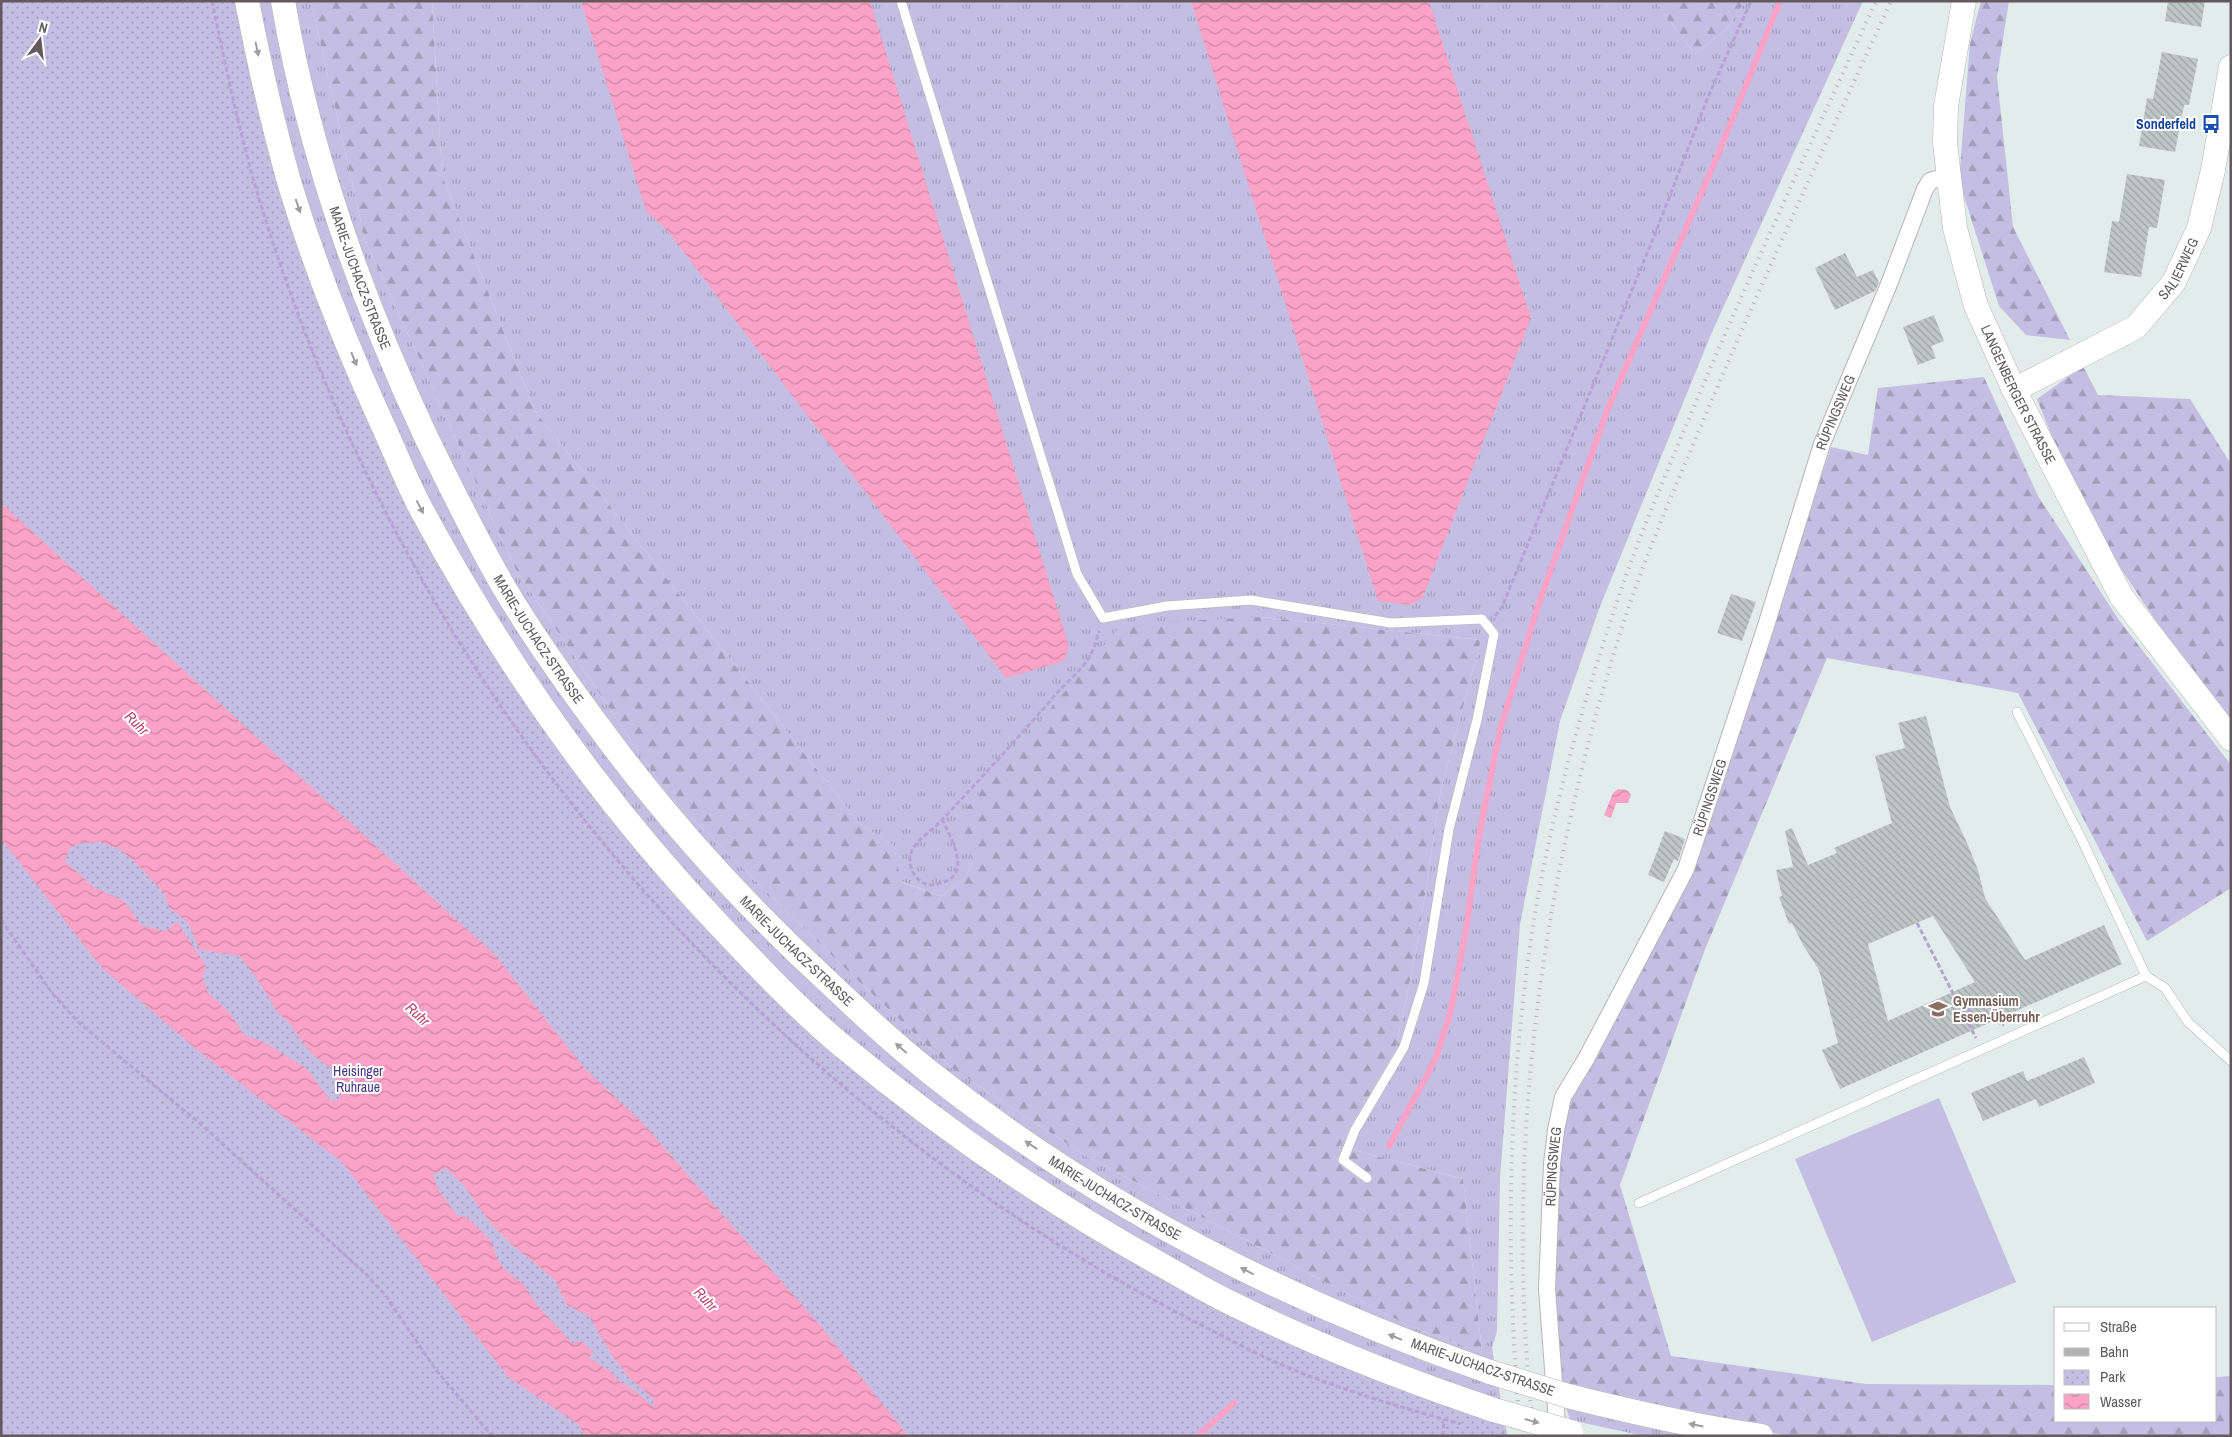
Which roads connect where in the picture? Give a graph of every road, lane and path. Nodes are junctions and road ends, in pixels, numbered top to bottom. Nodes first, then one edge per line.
1 (247, 1) edge
2 (283, 1) edge
3 (902, 1) edge
4 (1751, 1) edge
5 (1964, 1) edge
6 (2231, 66) edge
7 (1948, 176) junction
8 (2014, 390) junction
9 (1103, 618) junction
10 (1488, 626) junction
11 (2017, 712) dead end
12 (2231, 739) edge
13 (942, 819) junction
14 (1, 920) edge
15 (1917, 923) dead end
16 (2146, 976) junction
17 (1961, 1007) junction
18 (2002, 1024) dead end
19 (1982, 1050) junction
20 (2231, 1062) edge
21 (1367, 1178) dead end
22 (1639, 1203) dead end
23 (1444, 1419) dead end
24 (1571, 1435) edge
25 (492, 1436) edge
26 (1443, 1436) edge
27 (1761, 1436) edge

1 -> 24 main road, bridge
27 -> 2 main road, MARIE-JUCHACZ-STRASSE, bridge
3 - 9 lane
4 - 10 path
5 - 7 main road, LANGENBERGER STRASSE
6 - 8 main road, SALIERWEG
7 - 8 main road, LANGENBERGER STRASSE
7 - 24 street, RÜPINGSWEG
8 - 12 main road, LANGENBERGER STRASSE
9 - 10 lane
9 - 13 path
10 - 21 lane
11 - 16 lane
13 - 13 path
14 - 25 path
15 - 17 path
16 - 19 lane
16 - 20 lane
17 - 18 path
17 - 19 path
19 - 22 lane
23 - 26 path

